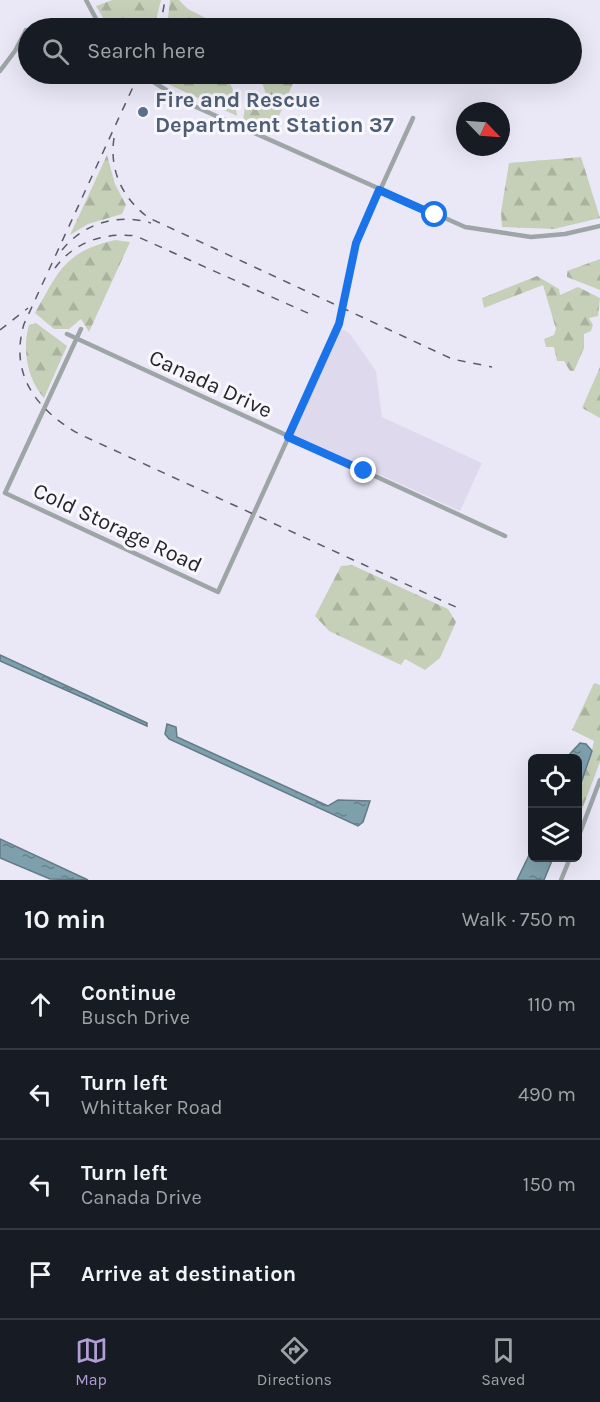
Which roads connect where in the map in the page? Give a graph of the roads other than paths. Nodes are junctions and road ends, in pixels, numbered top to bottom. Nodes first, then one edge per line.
1 (86, 0) edge
2 (95, 18) edge
3 (18, 45) edge
4 (0, 71) edge
5 (157, 84) edge
6 (412, 118) dead end
7 (379, 190) junction
8 (600, 226) edge
9 (81, 329) dead end
10 (67, 334) dead end
11 (76, 339) junction
12 (288, 437) junction
13 (505, 536) dead end
14 (600, 780) edge
15 (582, 827) edge
16 (568, 862) edge
17 (561, 880) edge

1 - 2 street
3 - 4 street
5 - 7 street
6 - 7 street
7 - 8 street
7 - 12 street
9 - 11 street
10 - 11 street, Canada Drive
11 - 12 street, Canada Drive
11 - 12 street, Cold Storage Road
12 - 13 street, Canada Drive
14 - 15 street
16 - 17 street

